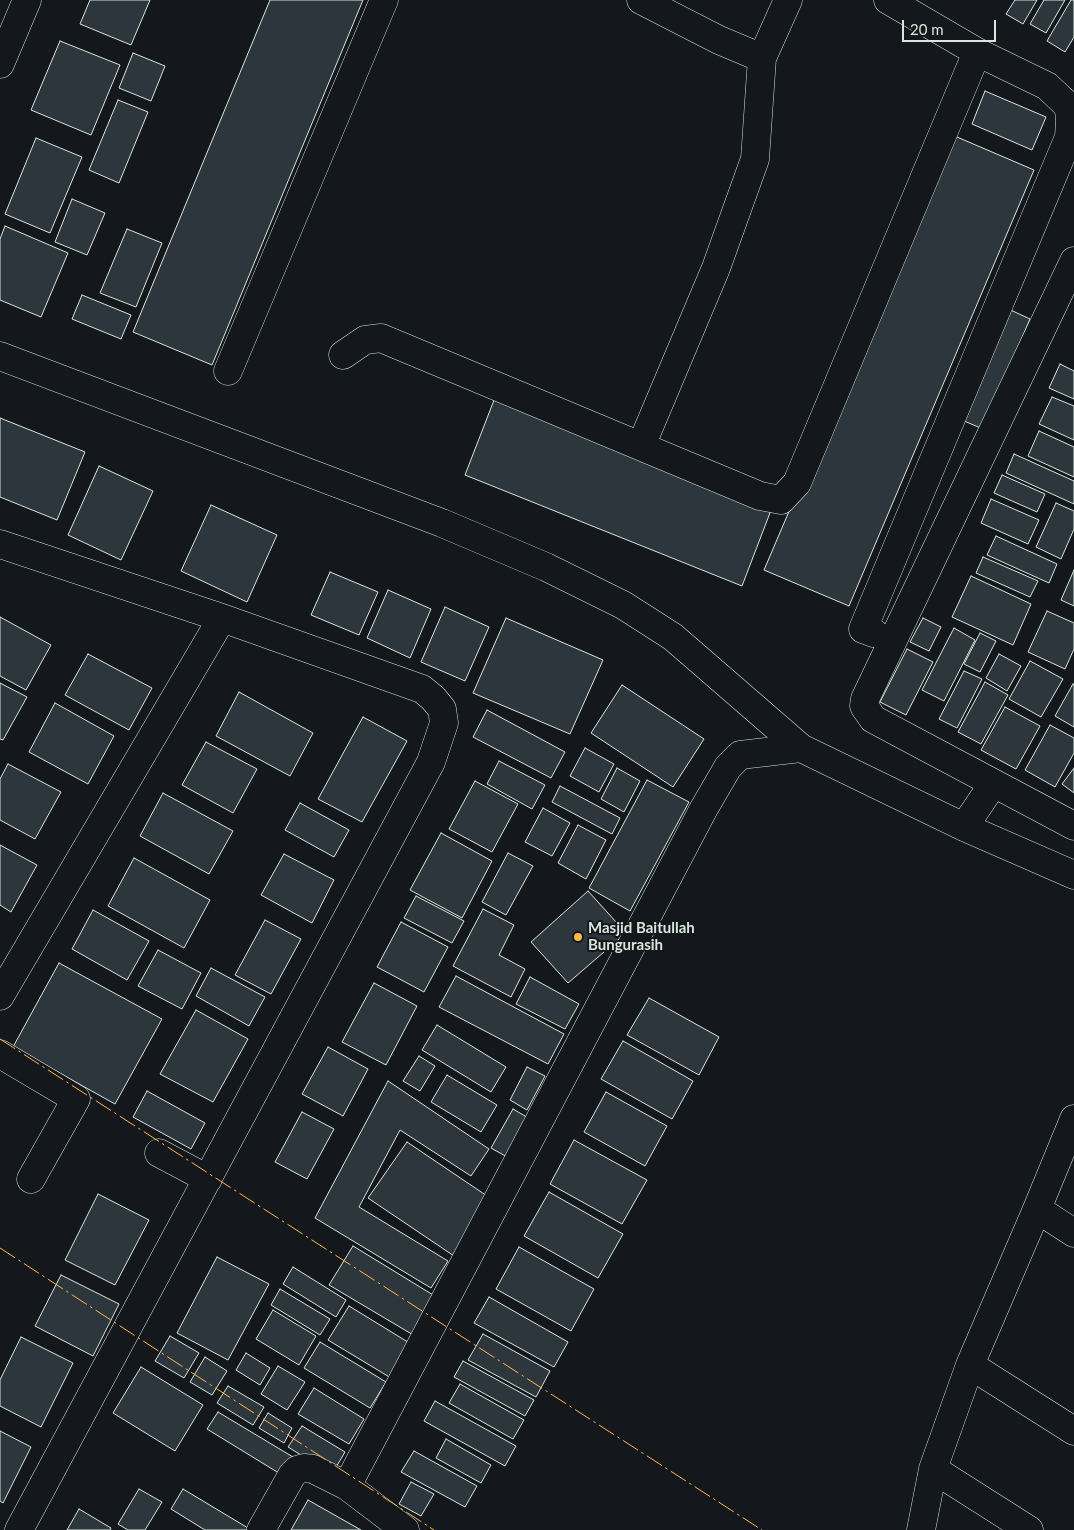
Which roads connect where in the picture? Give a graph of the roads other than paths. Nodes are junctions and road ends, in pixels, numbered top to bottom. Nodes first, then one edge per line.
1 (27, 0) edge
2 (384, 0) edge
3 (641, 0) edge
4 (788, 0) edge
5 (888, 0) edge
6 (977, 52) junction
7 (762, 58) junction
8 (0, 64) edge
9 (1074, 261) edge
10 (343, 355) dead end
11 (0, 356) edge
12 (228, 371) dead end
13 (641, 446) junction
14 (0, 544) edge
15 (222, 618) junction
16 (874, 633) dead end
17 (801, 748) junction
18 (993, 784) junction
19 (1074, 826) edge
20 (964, 827) junction
21 (1074, 875) edge
22 (0, 996) edge
23 (0, 1054) edge
24 (1074, 1118) edge
25 (158, 1153) dead end
26 (31, 1179) dead end
27 (208, 1179) junction
28 (1037, 1209) junction
29 (1074, 1233) edge
30 (970, 1365) junction
31 (1074, 1431) edge
32 (933, 1469) junction
33 (347, 1486) junction
34 (19, 1530) edge
35 (262, 1530) edge
36 (405, 1530) edge
37 (922, 1530) edge
38 (1029, 1530) edge

1 - 8 street
2 - 12 street
3 - 7 street
4 - 7 street
5 - 6 street
6 - 13 street
6 - 16 street
7 - 13 street
9 - 18 street
10 - 13 street
11 - 17 street
14 - 15 street
15 - 22 street
15 - 27 street
17 - 20 street
17 - 33 street
18 - 19 street
18 - 20 street
20 - 21 street
23 - 26 street
24 - 28 street
25 - 27 street
27 - 34 street
28 - 29 street
28 - 30 street
30 - 31 street
30 - 32 street
32 - 37 street
32 - 38 street
33 - 35 street
33 - 36 street

